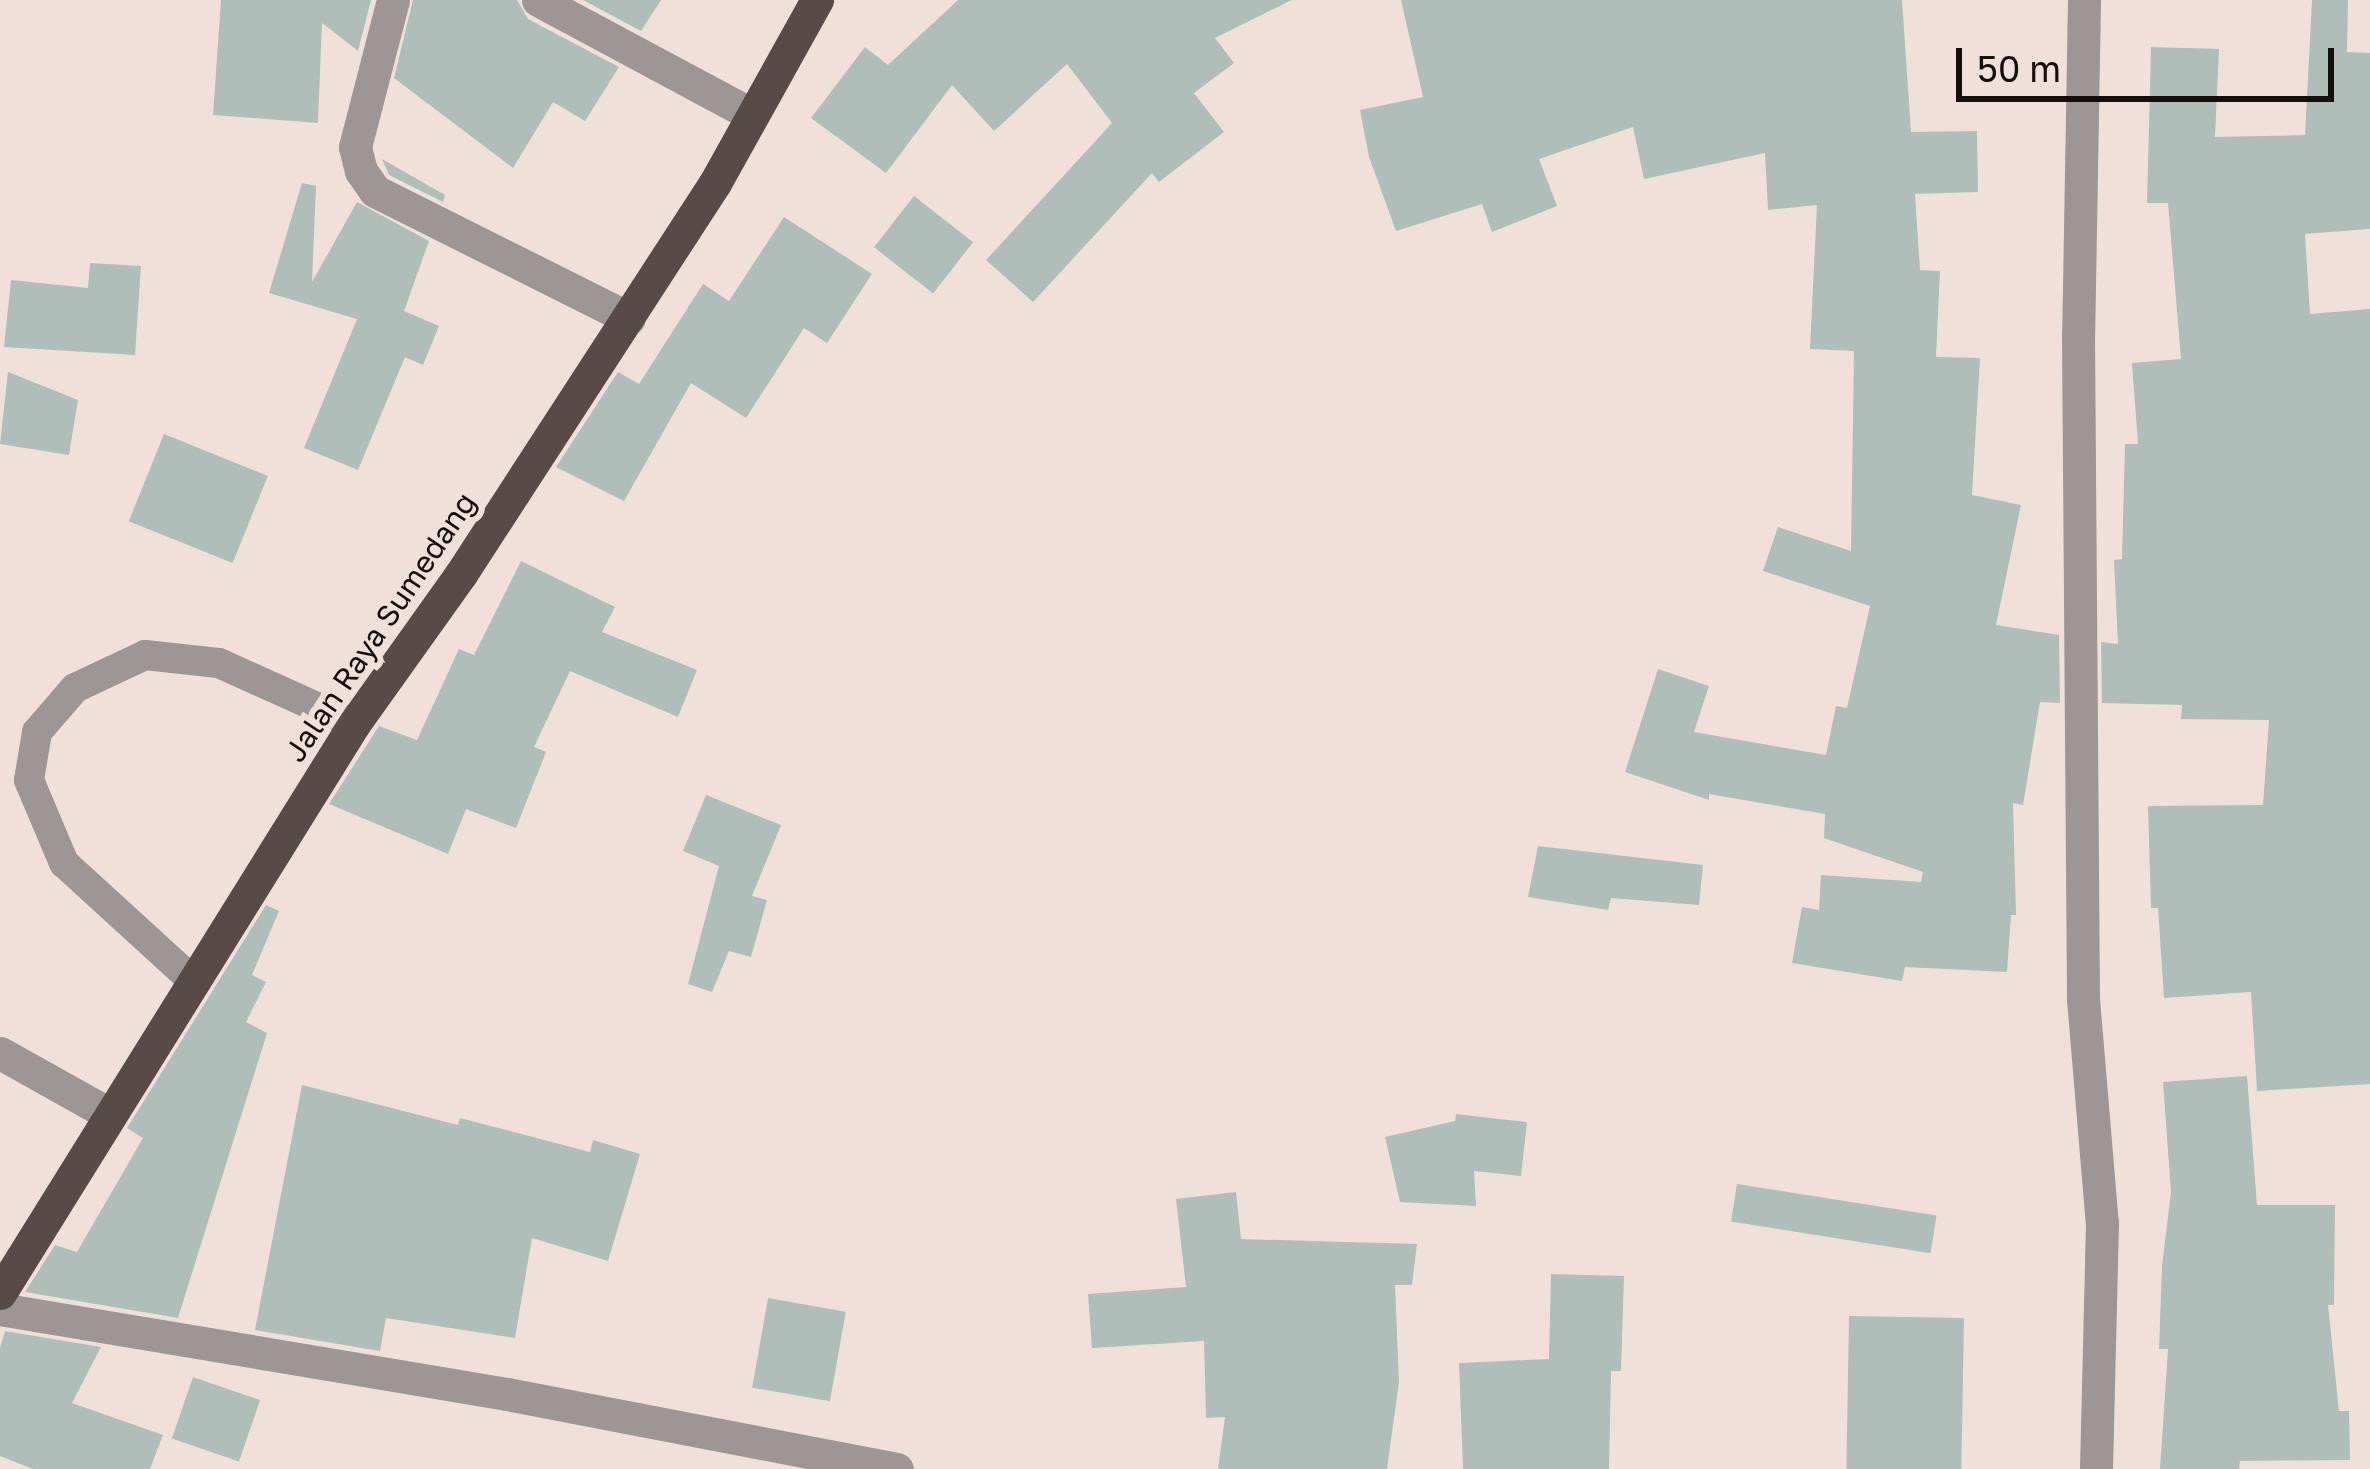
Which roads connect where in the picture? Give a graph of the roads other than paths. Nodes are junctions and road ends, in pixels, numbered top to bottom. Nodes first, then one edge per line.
1 (393, 0) edge
2 (538, 0) edge
3 (817, 0) edge
4 (2084, 0) edge
5 (751, 114) junction
6 (628, 318) junction
7 (354, 724) junction
8 (191, 979) junction
9 (0, 1053) edge
10 (109, 1114) junction
11 (0, 1294) edge
12 (0, 1309) edge
13 (897, 1469) edge
14 (2096, 1469) edge

1 - 6 street
2 - 5 street
3 - 5 highway, Jalan Raya Sumedang
4 - 14 street
5 - 6 highway, Jalan Raya Sumedang
6 - 7 highway, Jalan Raya Sumedang
7 - 8 highway, Jalan Raya Sumedang
7 - 8 lane
8 - 10 highway, Jalan Raya Sumedang
9 - 10 street
10 - 11 highway, Jalan Raya Sumedang
12 - 13 street

